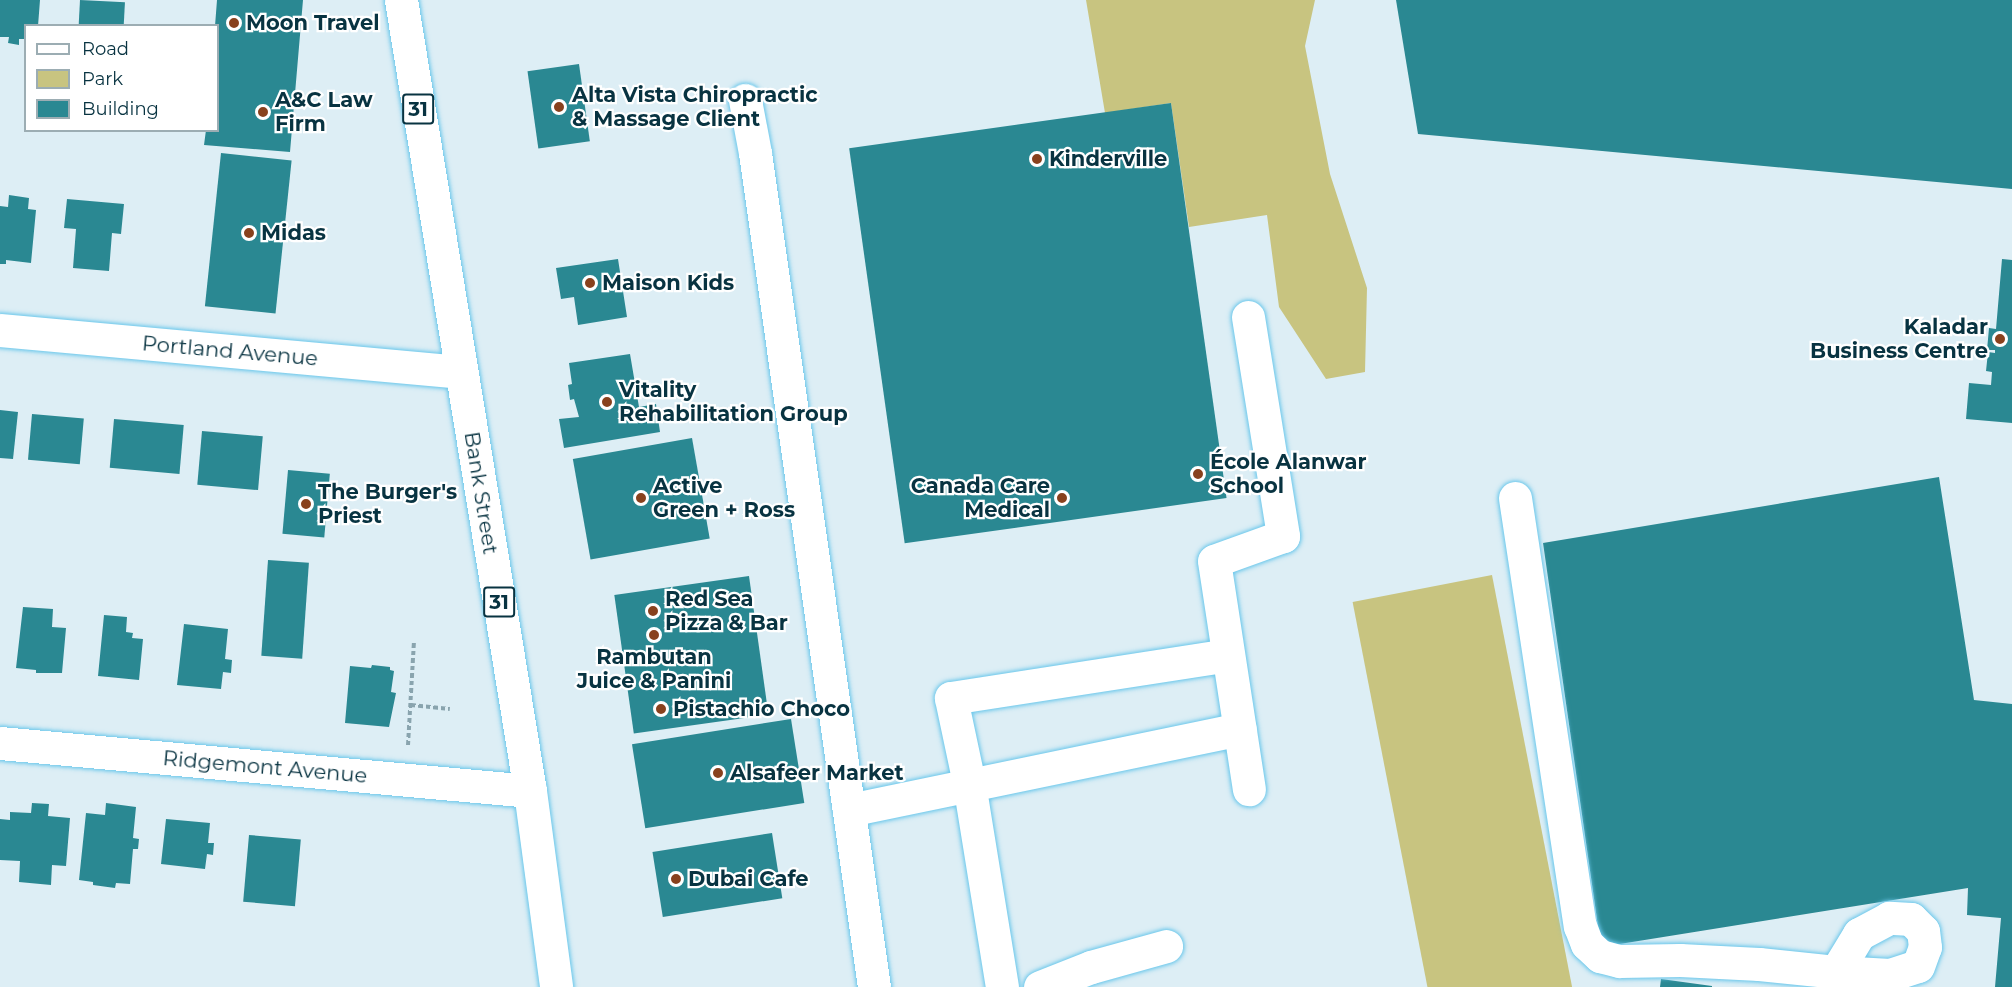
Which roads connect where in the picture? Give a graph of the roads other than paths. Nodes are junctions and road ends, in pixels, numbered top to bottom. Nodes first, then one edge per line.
1 (401, 0) edge
2 (745, 100) dead end
3 (1248, 317) dead end
4 (0, 330) edge
5 (460, 372) junction
6 (1515, 498) dead end
7 (1228, 655) junction
8 (1240, 729) junction
9 (0, 743) edge
10 (969, 783) junction
11 (1249, 789) dead end
12 (530, 791) junction
13 (849, 810) junction
14 (1166, 946) dead end
15 (1836, 972) dead end
16 (1093, 977) edge
17 (556, 987) edge
18 (874, 987) edge
19 (1002, 987) edge
20 (1040, 987) edge

1 - 5 main road, Bank Street / 31
2 - 13 main road
3 - 7 main road
4 - 5 main road, Portland Avenue
5 - 12 main road, Bank Street / 31
6 - 15 main road
7 - 8 main road
7 - 10 main road
8 - 10 main road
8 - 11 main road
9 - 12 main road, Ridgemont Avenue
10 - 13 main road
10 - 19 main road
12 - 17 main road, Bank Street / 31
13 - 18 main road
14 - 16 main road
16 - 20 main road

